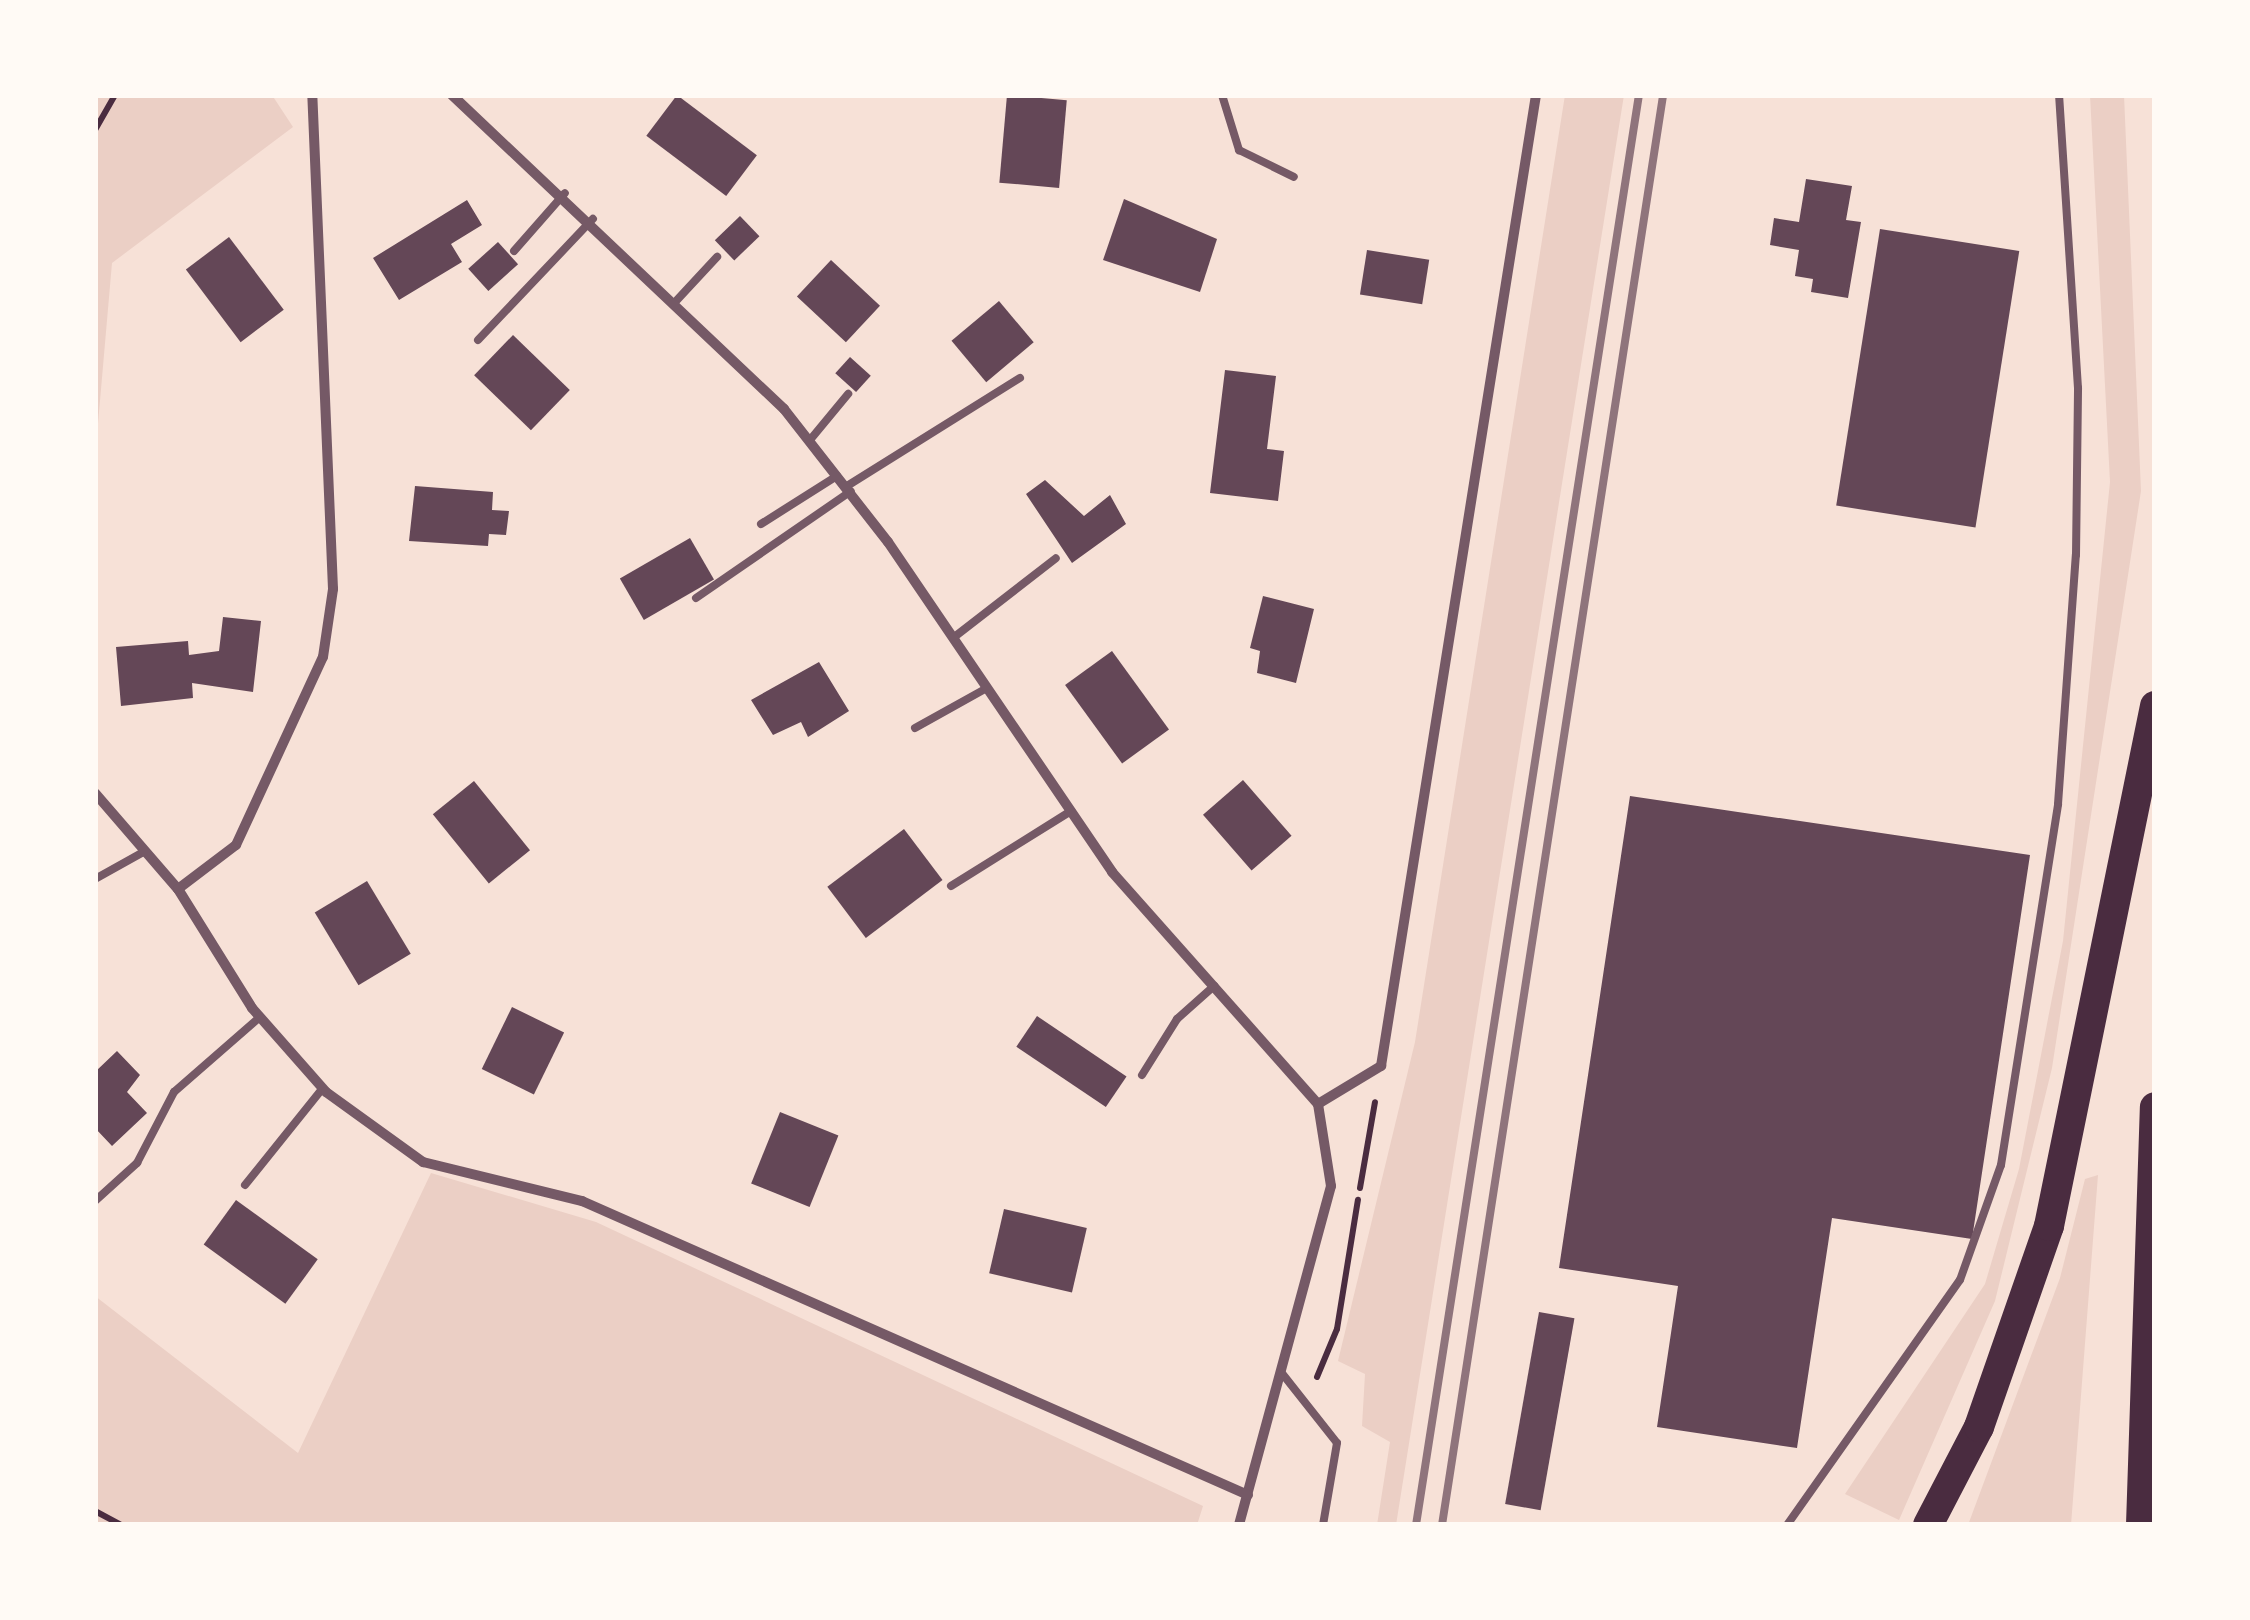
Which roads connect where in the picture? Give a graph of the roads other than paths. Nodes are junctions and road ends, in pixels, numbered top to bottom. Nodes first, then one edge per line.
1 (312, 95) edge
2 (452, 95) edge
3 (1222, 95) edge
4 (1536, 95) edge
5 (2059, 95) edge
6 (1294, 177) dead end
7 (565, 193) junction
8 (594, 219) junction
9 (514, 251) dead end
10 (717, 257) dead end
11 (676, 300) junction
12 (478, 340) dead end
13 (1020, 378) dead end
14 (848, 394) dead end
15 (810, 440) junction
16 (838, 475) junction
17 (849, 488) junction
18 (761, 524) dead end
19 (1056, 558) dead end
20 (696, 598) dead end
21 (953, 638) junction
22 (987, 688) junction
23 (2155, 706) edge
24 (914, 728) dead end
25 (95, 793) edge
26 (1070, 811) junction
27 (145, 851) junction
28 (95, 880) edge
29 (952, 886) dead end
30 (178, 888) junction
31 (1214, 986) junction
32 (260, 1017) junction
33 (1142, 1075) dead end
34 (323, 1088) junction
35 (1318, 1104) junction
36 (2155, 1108) edge
37 (245, 1185) dead end
38 (95, 1201) edge
39 (1282, 1372) junction
40 (1248, 1494) junction
41 (1239, 1525) edge
42 (1324, 1525) edge
43 (1787, 1525) edge
44 (1928, 1525) edge
45 (2142, 1525) edge

1 - 30 street
2 - 7 street
3 - 6 lane
4 - 35 street
5 - 43 lane
7 - 8 street
7 - 9 lane
8 - 11 street
8 - 12 lane
10 - 11 lane
11 - 15 street
13 - 17 lane
14 - 15 lane
15 - 16 street
16 - 17 street
16 - 18 lane
17 - 20 lane
17 - 21 street
19 - 21 lane
21 - 22 street
22 - 24 lane
22 - 26 street
23 - 44 highway
25 - 27 street
26 - 29 lane
26 - 31 street
27 - 28 lane
27 - 30 street
30 - 32 street
31 - 33 lane
31 - 35 street
32 - 34 street
32 - 38 lane
34 - 37 lane
34 - 40 street
35 - 39 street
36 - 45 highway
39 - 40 street
39 - 42 lane
40 - 41 street

